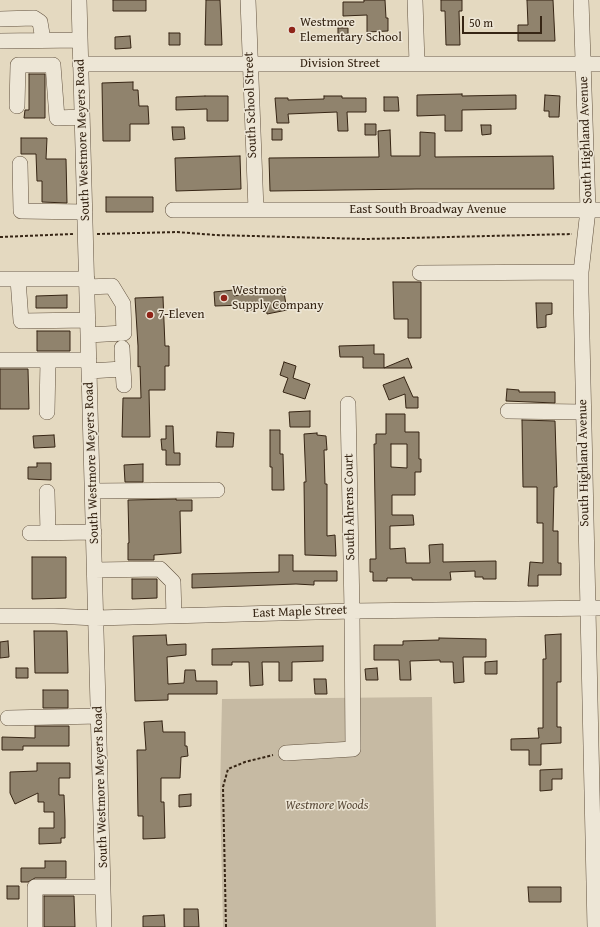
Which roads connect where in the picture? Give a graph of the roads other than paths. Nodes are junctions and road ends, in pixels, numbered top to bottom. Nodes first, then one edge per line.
1 (79, 0) edge
2 (248, 0) edge
3 (415, 0) edge
4 (581, 0) edge
5 (0, 19) edge
6 (37, 40) junction
7 (80, 40) junction
8 (0, 41) edge
9 (80, 64) junction
10 (250, 64) junction
11 (417, 64) junction
12 (583, 64) junction
13 (600, 64) edge
14 (31, 65) junction
15 (17, 106) dead end
16 (82, 117) junction
17 (20, 164) dead end
18 (173, 210) dead end
19 (256, 210) junction
20 (594, 210) edge
21 (85, 212) junction
22 (581, 272) junction
23 (420, 273) dead end
24 (0, 279) edge
25 (18, 279) junction
26 (87, 283) junction
27 (88, 327) junction
28 (122, 348) dead end
29 (0, 360) edge
30 (48, 360) junction
31 (89, 365) junction
32 (123, 369) junction
33 (124, 385) dead end
34 (348, 404) dead end
35 (47, 412) dead end
36 (508, 412) dead end
37 (583, 412) junction
38 (217, 490) dead end
39 (93, 491) junction
40 (47, 492) dead end
41 (94, 532) junction
42 (30, 533) dead end
43 (48, 533) junction
44 (95, 570) junction
45 (594, 608) edge
46 (352, 611) junction
47 (0, 616) edge
48 (174, 616) junction
49 (96, 618) junction
50 (99, 716) junction
51 (8, 718) dead end
52 (286, 753) road end
53 (103, 887) junction
54 (36, 927) edge
55 (104, 927) edge
56 (595, 927) edge

1 - 7 street, South Westmore Meyers Road
2 - 10 street, South School Street
3 - 11 street
4 - 12 street, South Highland Avenue
5 - 6 street
6 - 7 street
6 - 8 street
6 - 14 street
7 - 9 street, South Westmore Meyers Road
9 - 10 street, Division Street
9 - 16 street, South Westmore Meyers Road
10 - 11 street, Division Street
10 - 19 street, South School Street
11 - 12 street, Division Street
12 - 13 street, Division Street
12 - 20 street, South Highland Avenue
14 - 15 street
14 - 16 street
16 - 21 street, South Westmore Meyers Road
17 - 21 street
18 - 19 street, East South Broadway Avenue
19 - 20 street, East South Broadway Avenue
20 - 22 street, South Highland Avenue
21 - 26 street, South Westmore Meyers Road
22 - 23 street
22 - 37 street, South Highland Avenue
24 - 25 street
25 - 26 street
25 - 27 street
26 - 27 street, South Westmore Meyers Road
26 - 27 street
27 - 31 street, South Westmore Meyers Road
28 - 32 street
29 - 30 street
30 - 31 street
30 - 35 street
31 - 32 street
31 - 39 street, South Westmore Meyers Road
32 - 33 street
34 - 46 street, South Ahrens Court
36 - 37 street
37 - 45 street, South Highland Avenue
38 - 39 street
39 - 41 street, South Westmore Meyers Road
40 - 43 street
41 - 43 street
41 - 44 street, South Westmore Meyers Road
42 - 43 street
44 - 48 street
44 - 49 street, South Westmore Meyers Road
45 - 46 street, East Maple Street
45 - 56 street, South Highland Avenue
46 - 48 street, East Maple Street
46 - 52 street, South Ahrens Court
47 - 49 street, East Maple Street
48 - 49 street, East Maple Street
49 - 50 street, South Westmore Meyers Road
50 - 51 street
50 - 53 street, South Westmore Meyers Road
53 - 54 street
53 - 55 street, South Westmore Meyers Road

